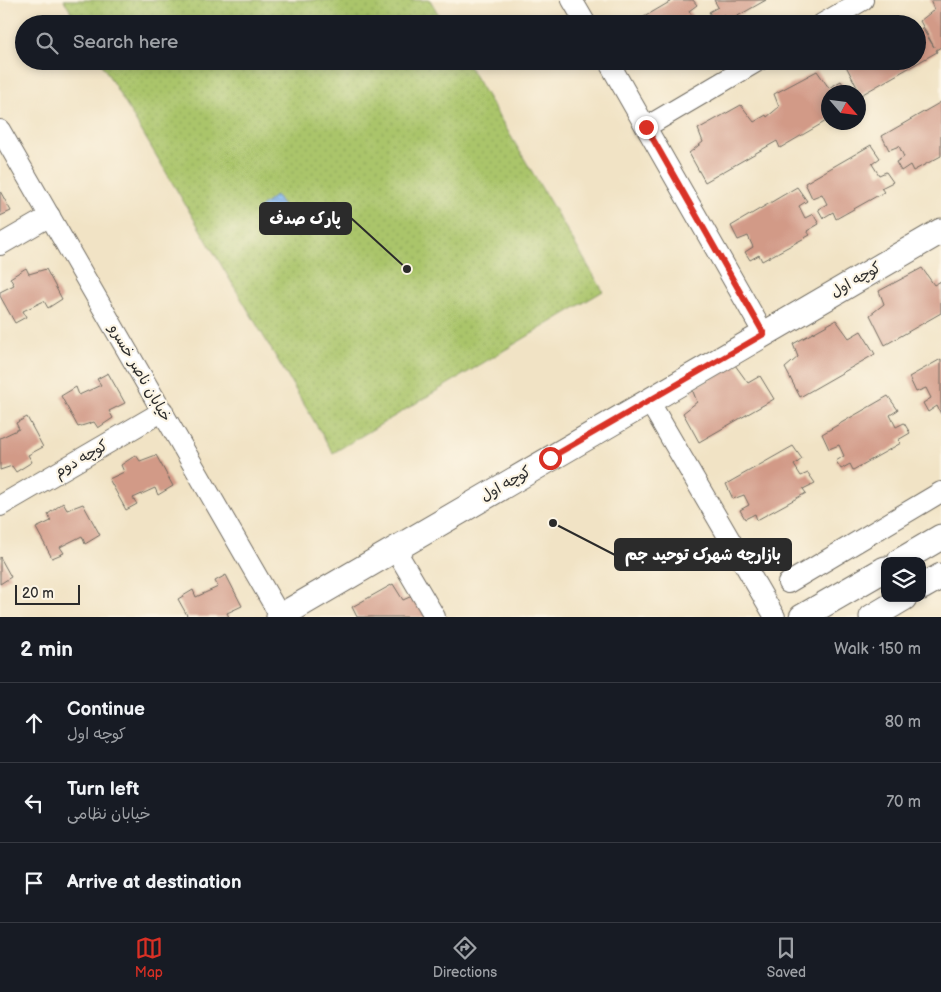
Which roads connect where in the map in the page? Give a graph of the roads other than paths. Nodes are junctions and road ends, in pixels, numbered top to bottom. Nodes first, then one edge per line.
1 (572, 0) edge
2 (863, 0) edge
3 (581, 15) edge
4 (837, 15) edge
5 (613, 70) edge
6 (743, 70) edge
7 (646, 127) junction
8 (0, 130) edge
9 (50, 216) junction
10 (941, 231) edge
11 (0, 245) edge
12 (764, 334) junction
13 (649, 401) junction
14 (162, 411) junction
15 (941, 492) edge
16 (0, 506) edge
17 (941, 537) edge
18 (395, 549) junction
19 (907, 557) edge
20 (881, 571) edge
21 (941, 576) edge
22 (788, 583) dead end
23 (926, 585) edge
24 (897, 602) edge
25 (280, 617) edge
26 (434, 617) edge
27 (775, 617) edge
28 (802, 617) edge
29 (872, 617) edge

1 - 3 street
2 - 4 street
5 - 7 street
6 - 7 street
7 - 12 street
8 - 9 street, خیابان ناصر خسرو
9 - 11 street
9 - 14 street, خیابان ناصر خسرو
10 - 12 street, کوچه اول
12 - 13 street, کوچه اول
13 - 18 street, کوچه اول
13 - 27 street
14 - 16 street, کوچه دوم
14 - 25 street, خیابان ناصر خسرو
15 - 22 street
17 - 19 street
18 - 25 street, کوچه اول
18 - 26 street
20 - 28 street
21 - 23 street
24 - 29 street

